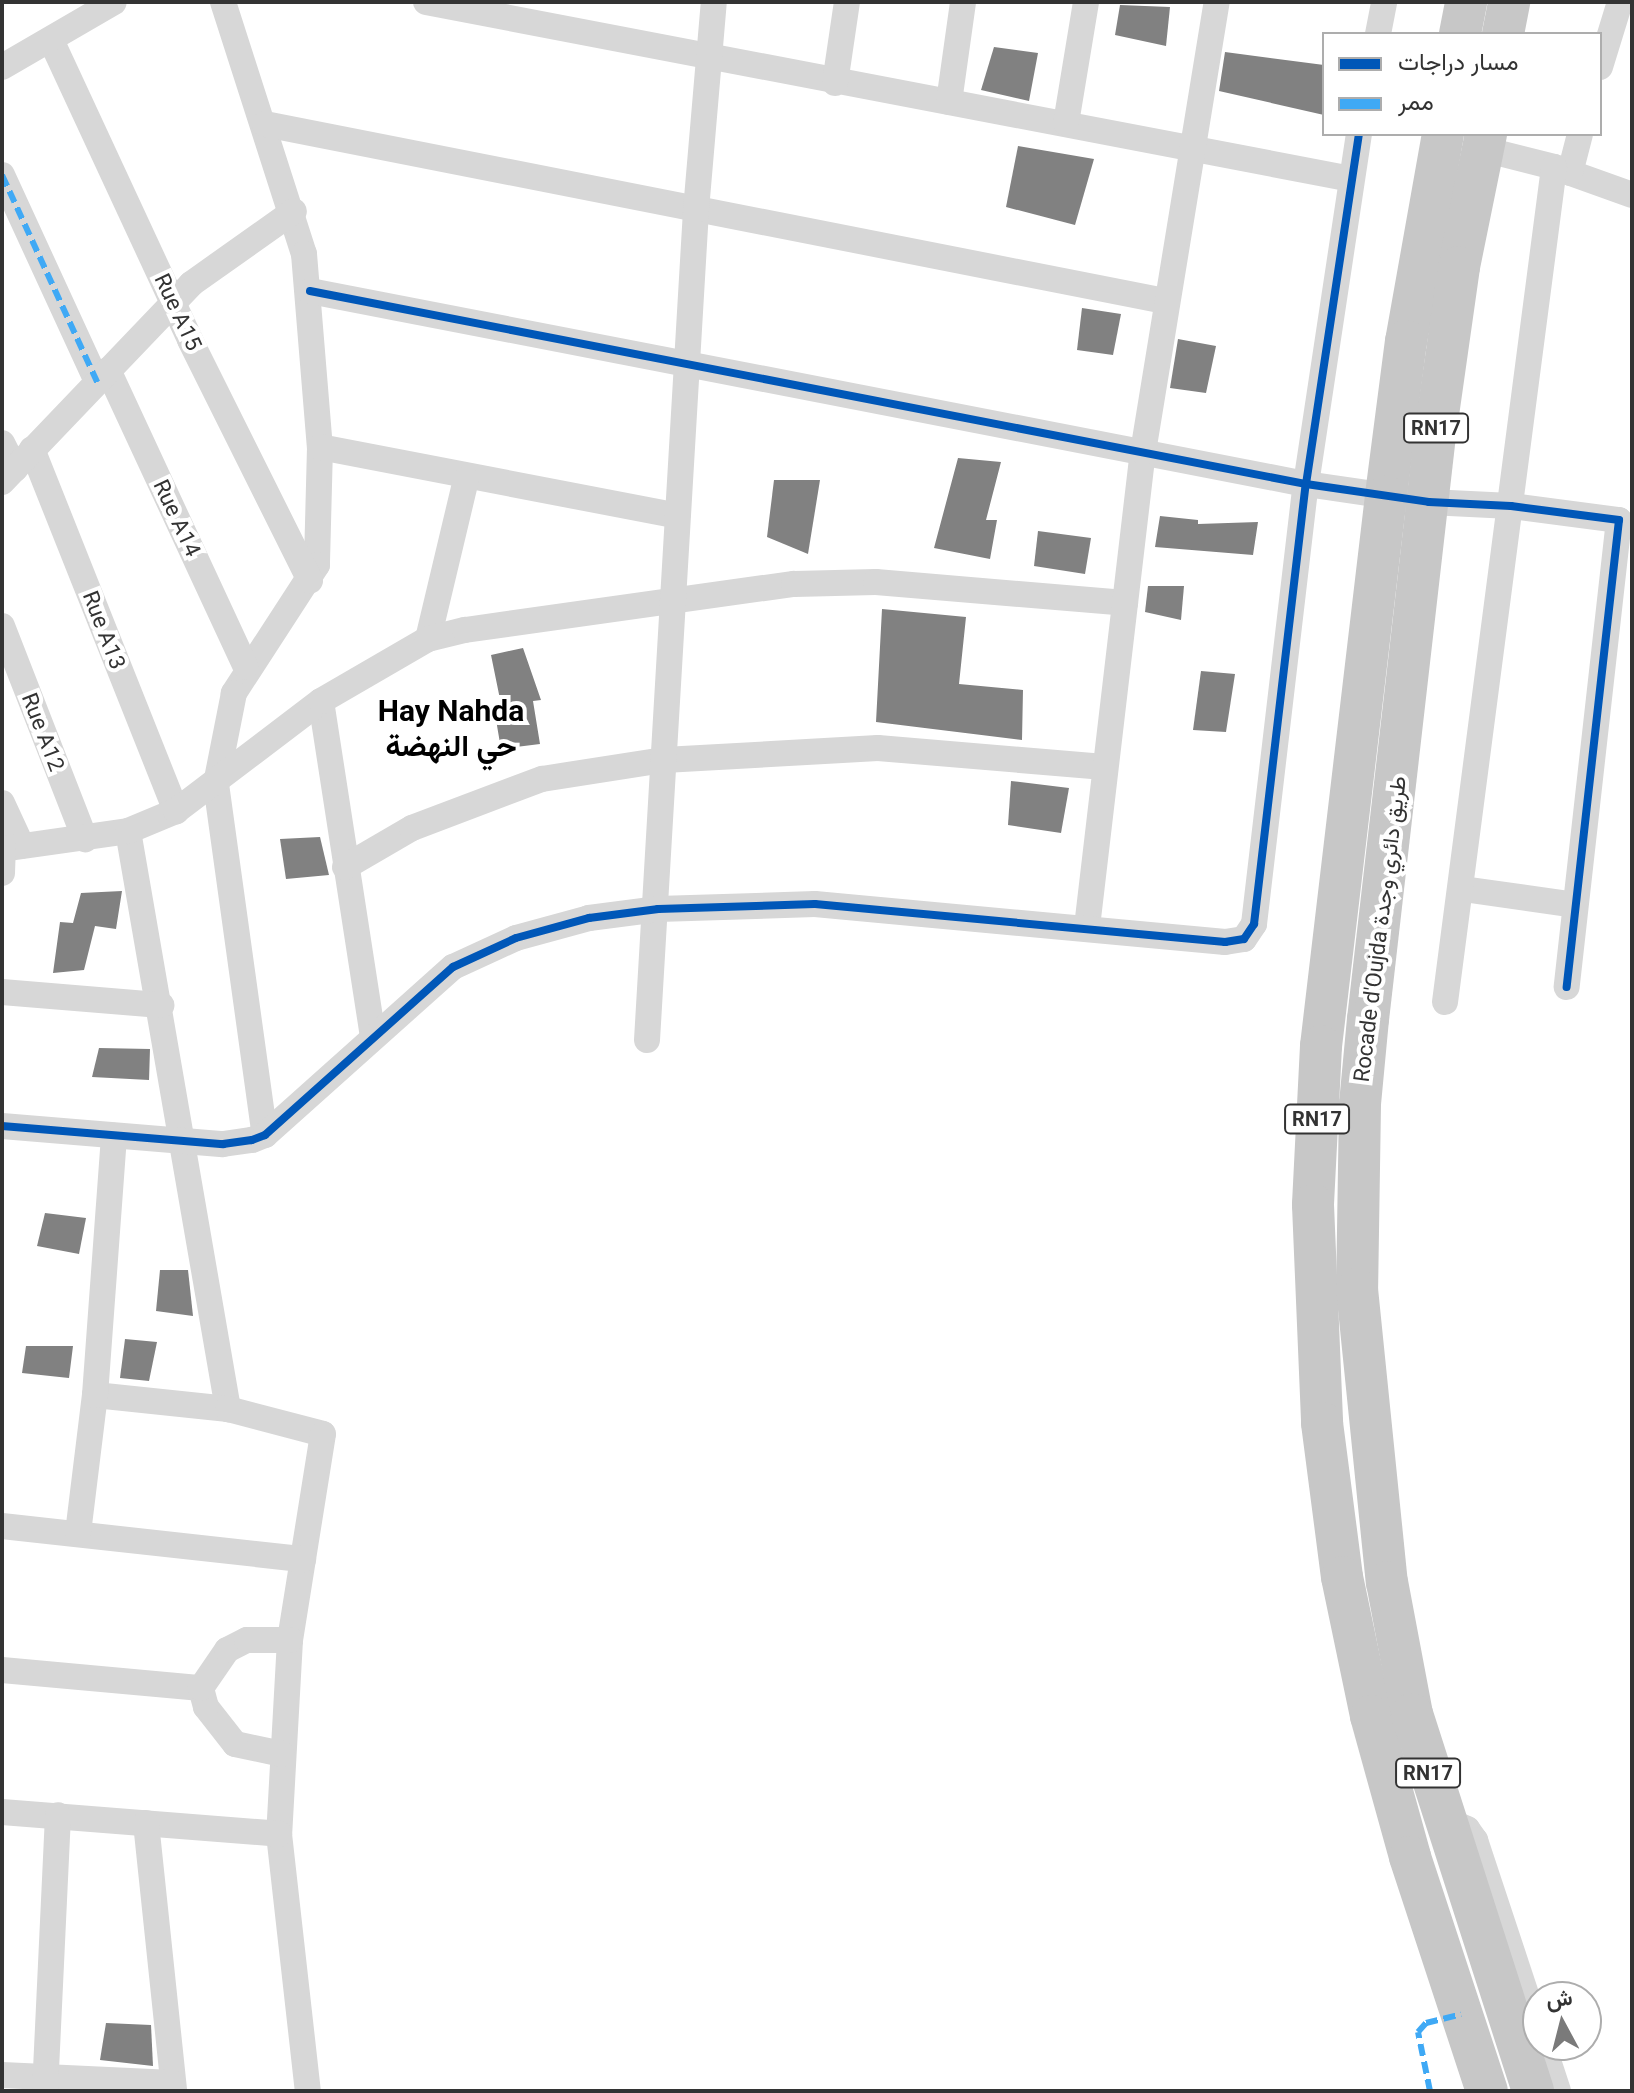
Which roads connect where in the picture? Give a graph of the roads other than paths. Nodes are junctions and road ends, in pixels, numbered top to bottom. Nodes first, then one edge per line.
1 (114, 2) edge
2 (223, 2) edge
3 (426, 2) edge
4 (714, 2) edge
5 (847, 2) edge
6 (963, 2) edge
7 (1086, 2) edge
8 (1217, 2) edge
9 (1384, 2) edge
10 (1466, 2) edge
11 (1509, 2) edge
12 (1620, 2) edge
13 (1378, 32) edge
14 (1460, 32) edge
15 (1503, 32) edge
16 (51, 40) junction
17 (708, 55) junction
18 (1602, 60) edge
19 (2, 67) edge
20 (835, 83) junction
21 (949, 102) junction
22 (1066, 123) junction
23 (265, 124) junction
24 (1359, 136) edge
25 (1443, 136) edge
26 (1579, 136) edge
27 (1485, 142) edge
28 (1191, 147) junction
29 (1562, 170) junction
30 (2, 175) edge
31 (1351, 179) junction
32 (1632, 195) edge
33 (696, 210) junction
34 (294, 211) junction
35 (310, 291) junction
36 (1165, 301) junction
37 (172, 302) junction
38 (688, 362) junction
39 (102, 376) junction
40 (2, 443) edge
41 (320, 447) junction
42 (32, 449) junction
43 (1143, 452) junction
44 (8, 476) edge
45 (466, 479) junction
46 (1306, 484) junction
47 (1386, 496) junction
48 (1429, 502) junction
49 (1511, 506) junction
50 (677, 516) junction
51 (310, 581) junction
52 (674, 599) junction
53 (1125, 603) junction
54 (2, 626) edge
55 (428, 639) junction
56 (246, 667) junction
57 (321, 701) junction
58 (664, 760) junction
59 (1104, 767) junction
60 (216, 784) junction
61 (2, 803) edge
62 (176, 811) junction
63 (128, 831) junction
64 (85, 839) junction
65 (9, 848) edge
66 (345, 867) junction
67 (2, 873) edge
68 (1463, 889) junction
69 (1575, 905) junction
70 (658, 909) junction
71 (1087, 927) junction
72 (1567, 987) dead end
73 (2, 992) edge
74 (1445, 1002) dead end
75 (161, 1005) junction
76 (373, 1035) junction
77 (647, 1040) dead end
78 (2, 1126) edge
79 (265, 1135) junction
80 (114, 1136) junction
81 (183, 1141) junction
82 (95, 1395) junction
83 (228, 1409) junction
84 (2, 1526) edge
85 (78, 1533) junction
86 (303, 1559) junction
87 (290, 1640) junction
88 (2, 1670) edge
89 (201, 1688) junction
90 (282, 1754) junction
91 (2, 1812) edge
92 (58, 1815) junction
93 (1443, 1818) junction
94 (146, 1823) junction
95 (279, 1834) junction
96 (1522, 1982) edge
97 (1548, 2061) edge
98 (2, 2075) edge
99 (45, 2085) edge
100 (173, 2087) edge
101 (308, 2091) edge
102 (1487, 2091) edge
103 (1533, 2091) edge
104 (1558, 2091) edge

1 - 16 street
2 - 23 street
3 - 17 street
4 - 17 street
5 - 20 street
6 - 21 street
7 - 22 street
8 - 28 street
9 - 13 street
10 - 14 highway
11 - 15 highway
12 - 18 street
16 - 19 street
16 - 37 street, Rue A15
17 - 20 street
17 - 33 street
20 - 21 street
21 - 22 street
22 - 28 street
23 - 33 street
23 - 34 street
24 - 31 street
25 - 47 highway, Rocade d'Oujda طريق دائري وجدة / RN17
26 - 29 street
27 - 29 street
27 - 48 highway, Rocade d'Oujda طريق دائري وجدة / RN17
28 - 31 street
28 - 36 street
29 - 32 street
29 - 49 street
30 - 39 street, Rue A14
31 - 46 street
33 - 36 street
33 - 38 street
34 - 35 street
34 - 37 street
35 - 38 street
35 - 41 street
36 - 43 street
37 - 39 street
37 - 51 street, Rue A15
38 - 43 street
38 - 50 street
39 - 42 street
39 - 56 street, Rue A14
40 - 44 street
41 - 45 street
41 - 51 street
42 - 44 street
42 - 62 street, Rue A13
43 - 46 street
43 - 53 street
45 - 50 street
45 - 55 street
46 - 47 street
46 - 71 street
47 - 48 street
47 - 102 highway, Rocade d'Oujda طريق دائري وجدة / RN17
48 - 49 street
48 - 93 highway, Rocade d'Oujda طريق دائري وجدة / RN17
49 - 68 street
49 - 69 street
50 - 52 street
51 - 56 street
52 - 53 street
52 - 55 street
52 - 58 street
53 - 59 street
54 - 64 street, Rue A12
55 - 57 street
56 - 60 street
57 - 60 street
57 - 66 street
58 - 59 street
58 - 66 street
58 - 70 street
59 - 71 street
60 - 62 street
60 - 79 street
61 - 65 street
62 - 63 street
63 - 64 street
63 - 75 street
64 - 65 street
65 - 67 street
66 - 76 street
68 - 69 street
68 - 74 street
69 - 72 street
70 - 71 street
70 - 76 street
70 - 77 street
73 - 75 street
75 - 81 street
76 - 79 street
78 - 80 street
79 - 81 street
80 - 81 street
80 - 82 street
81 - 83 street
82 - 83 street
82 - 85 street
83 - 86 street
84 - 85 street
85 - 86 street
86 - 87 street
87 - 89 street
87 - 90 street
88 - 89 street
89 - 90 street
90 - 95 street
91 - 92 street
92 - 94 street
92 - 99 street
93 - 96 street
93 - 103 highway, Rocade d'Oujda طريق دائري وجدة / RN17
94 - 95 street
94 - 100 street
95 - 101 street
97 - 104 street
98 - 99 street
99 - 100 street

